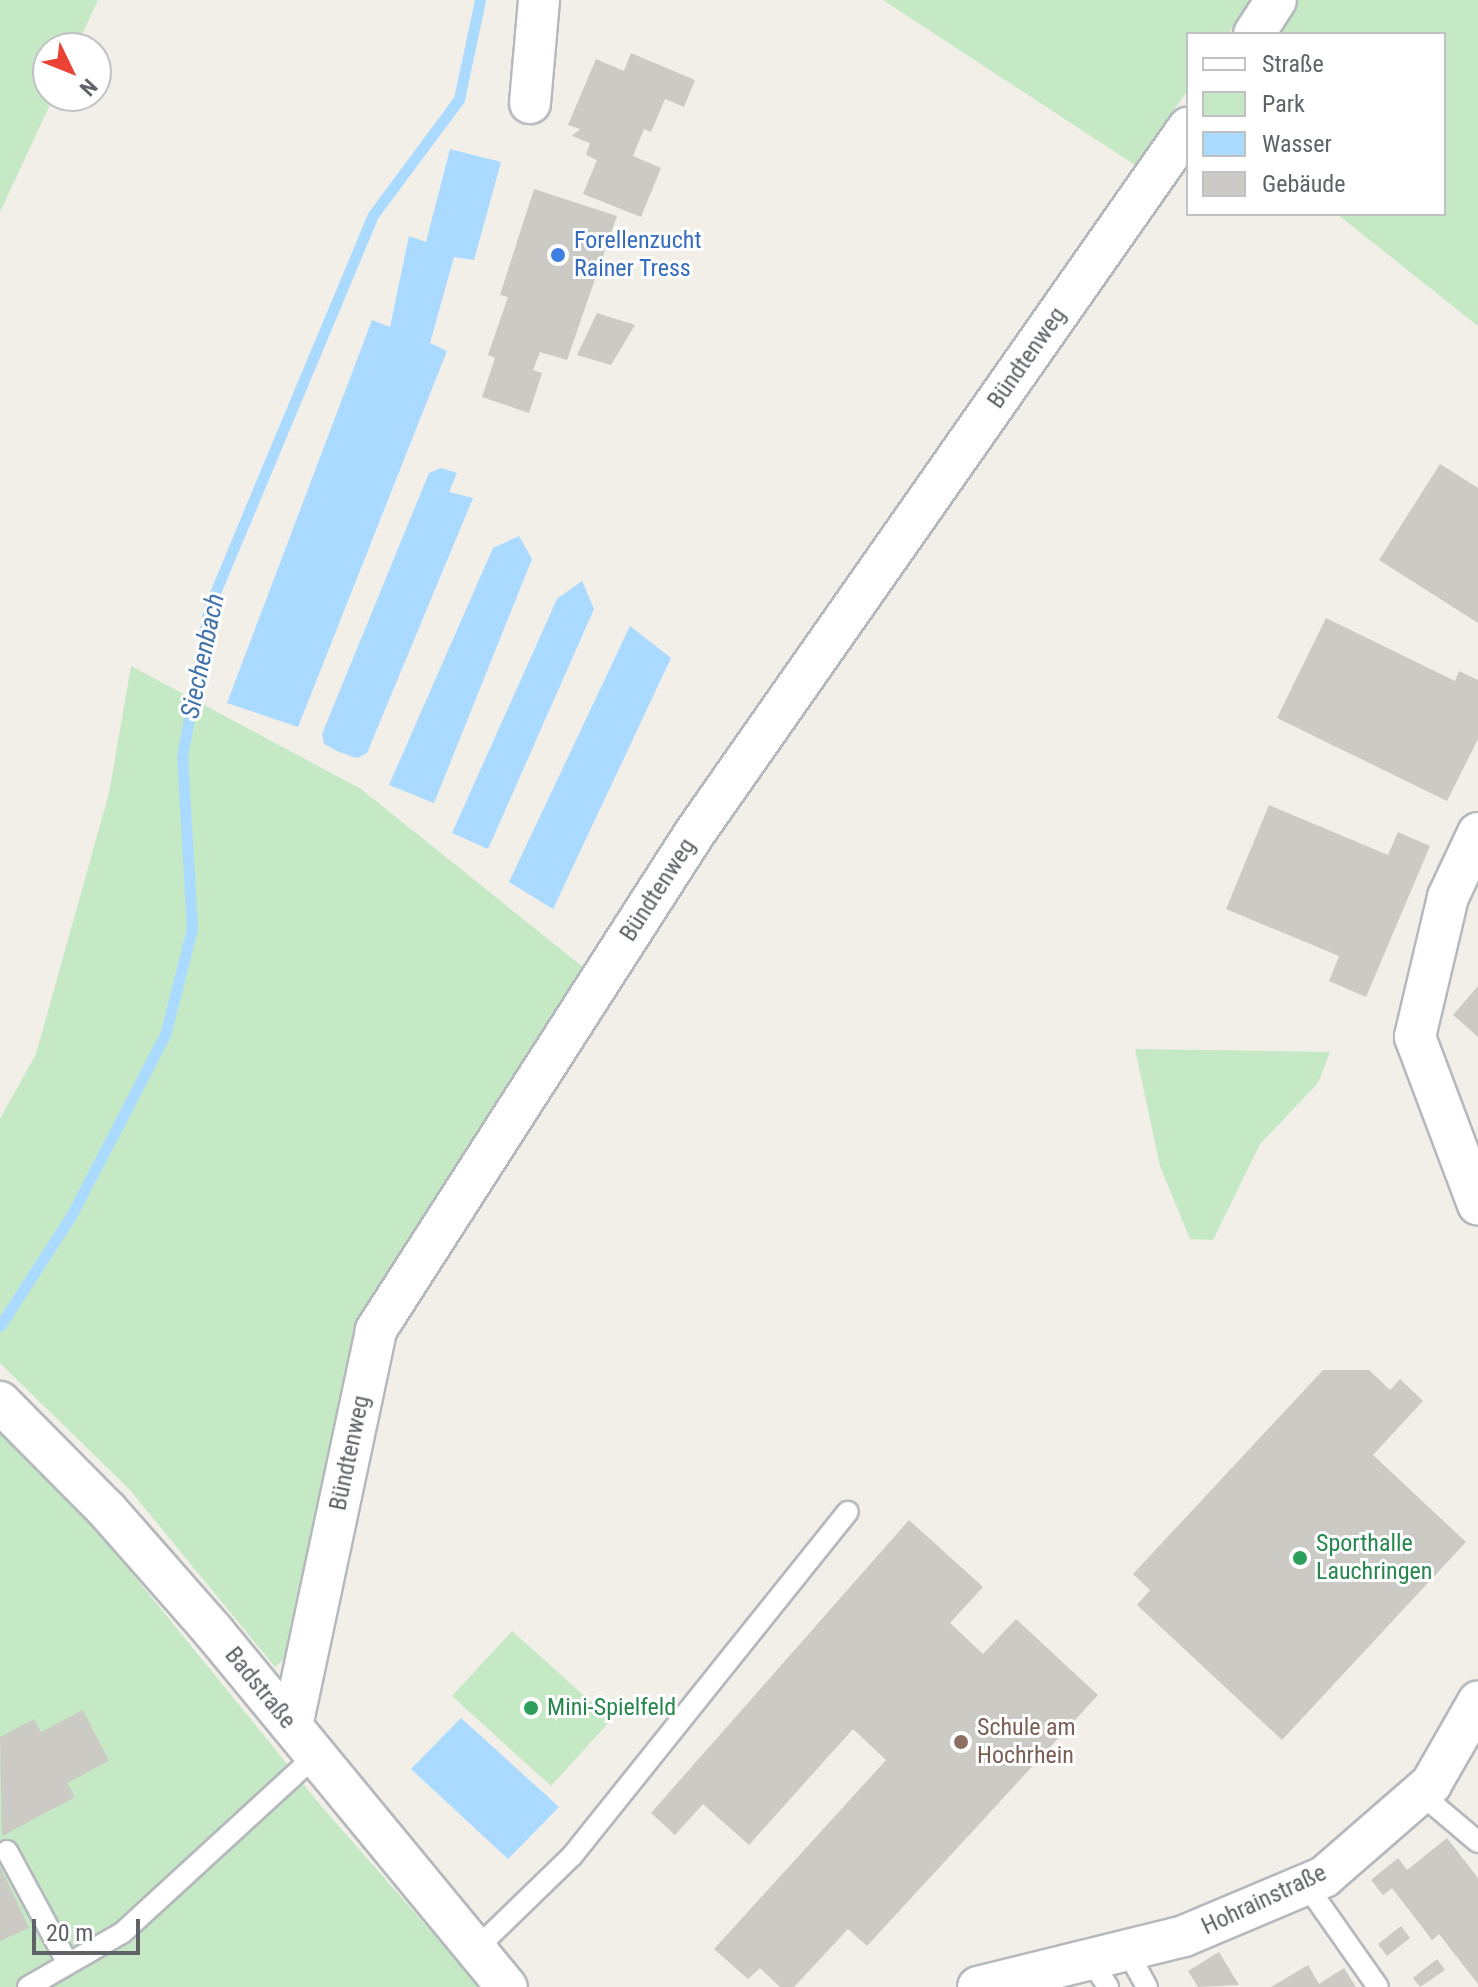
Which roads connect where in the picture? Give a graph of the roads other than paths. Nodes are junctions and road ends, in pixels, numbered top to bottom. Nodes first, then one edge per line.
1 (539, 0) edge
2 (1276, 0) edge
3 (1255, 32) edge
4 (530, 103) dead end
5 (1186, 131) edge
6 (1478, 833) edge
7 (1478, 1205) edge
8 (0, 1402) edge
9 (848, 1512) dead end
10 (1478, 1702) edge
11 (303, 1741) junction
12 (1420, 1793) junction
13 (1478, 1842) edge
14 (7, 1851) dead end
15 (1307, 1886) junction
16 (477, 1948) junction
17 (68, 1964) junction
18 (1108, 1966) edge
19 (989, 1985) edge
20 (28, 1987) edge
21 (507, 1987) edge
22 (1147, 1987) edge
23 (1378, 1987) edge

1 - 4 street
2 - 3 street
5 - 11 street, Bündtenweg
6 - 7 street
8 - 11 street, Badstraße
9 - 16 lane
10 - 12 street, Hohrainstraße
11 - 16 street, Badstraße
11 - 17 lane
12 - 13 lane
12 - 15 street, Hohrainstraße
14 - 17 lane
15 - 18 street, Hohrainstraße
15 - 23 lane
16 - 21 street, Badstraße
17 - 20 lane
18 - 19 street, Hohrainstraße
18 - 22 lane

